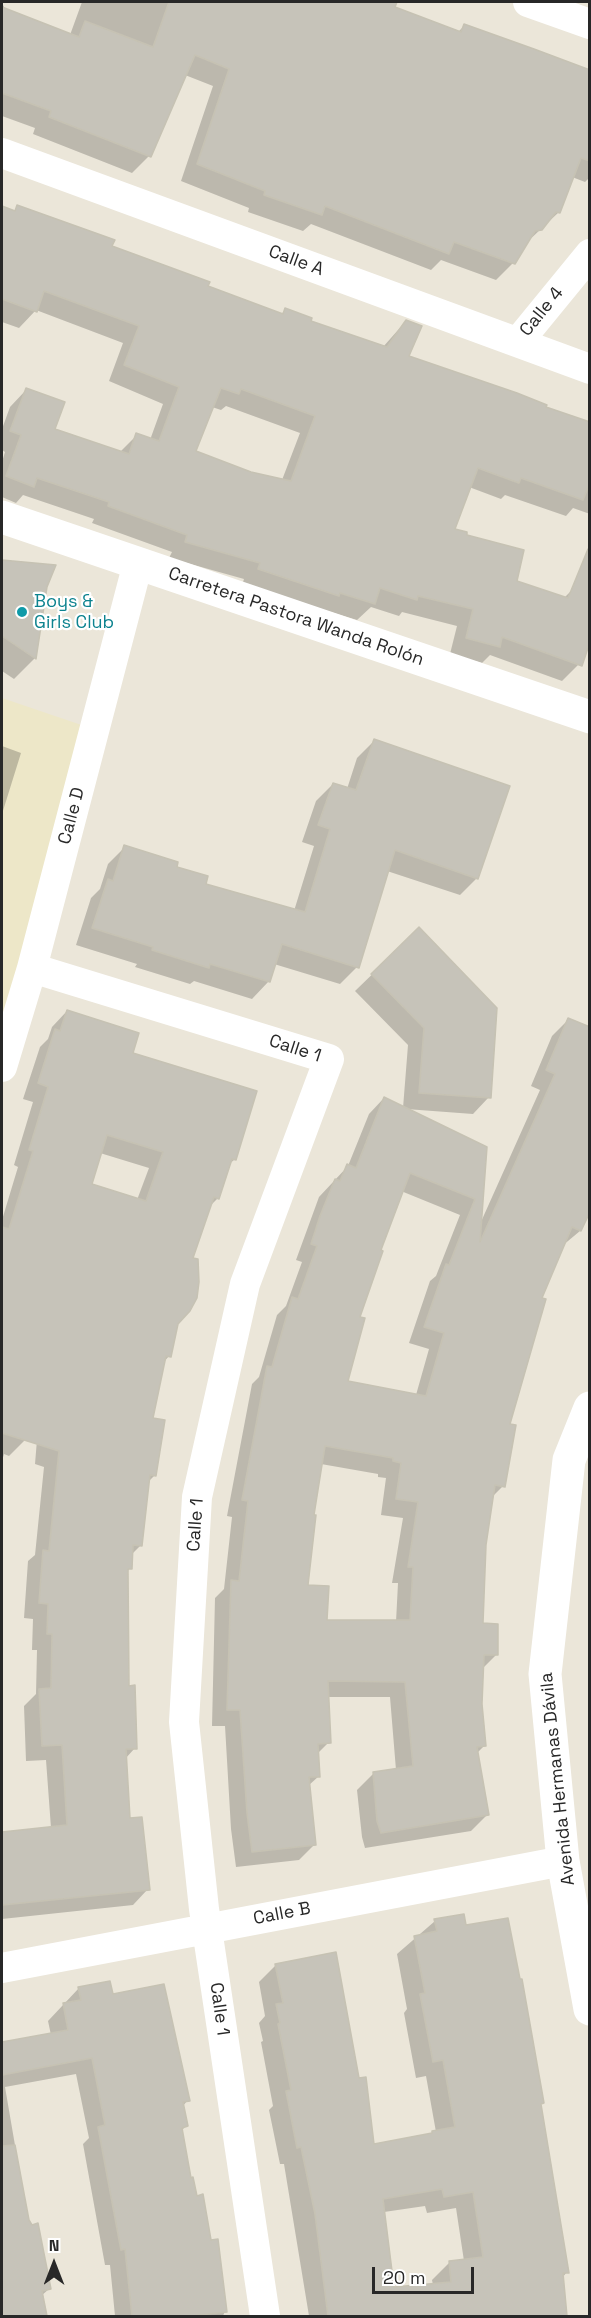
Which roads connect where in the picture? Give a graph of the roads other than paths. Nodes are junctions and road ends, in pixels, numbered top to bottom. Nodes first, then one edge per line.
1 (528, 2) edge
2 (590, 24) edge
3 (2, 153) edge
4 (590, 254) edge
5 (518, 342) junction
6 (590, 369) edge
7 (2, 517) edge
8 (138, 563) junction
9 (590, 717) edge
10 (32, 968) junction
11 (2, 1068) edge
12 (590, 1408) edge
13 (563, 1861) junction
14 (207, 1928) junction
15 (2, 1968) edge
16 (590, 2009) edge
17 (265, 2316) edge

1 - 2 street
3 - 5 street, Calle A
4 - 5 street, Calle 4
5 - 6 street, Calle A
7 - 8 street, Carretera Pastora Wanda Rolón
8 - 9 street, Carretera Pastora Wanda Rolón
8 - 10 street, Calle D
10 - 11 street, Calle D
10 - 14 street, Calle 1
12 - 13 street, Avenida Hermanas Dávila
13 - 14 street, Calle B
13 - 16 street, Avenida Hermanas Dávila
14 - 15 street, Calle B
14 - 17 street, Calle 1

